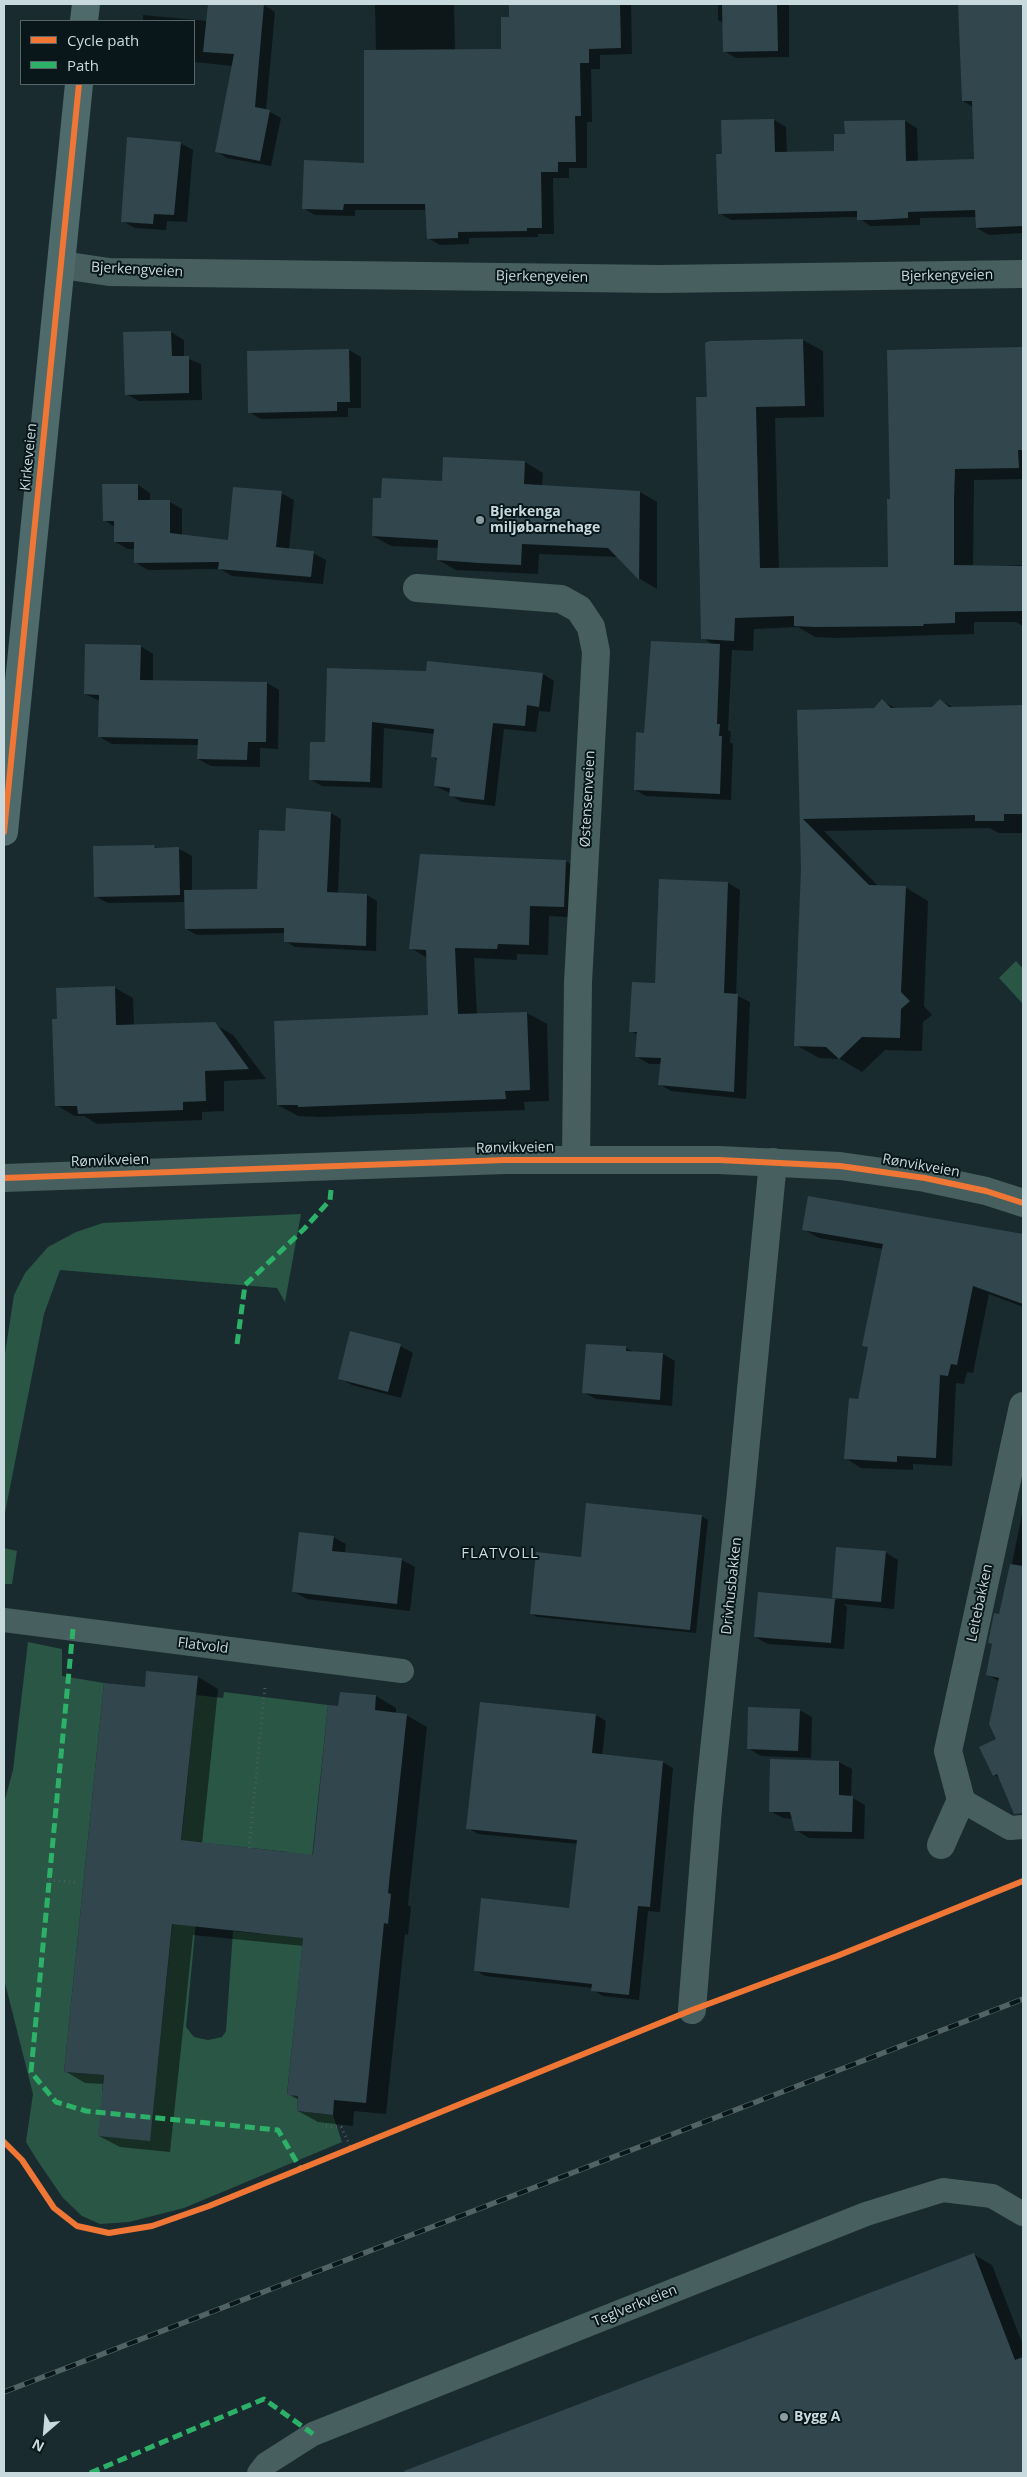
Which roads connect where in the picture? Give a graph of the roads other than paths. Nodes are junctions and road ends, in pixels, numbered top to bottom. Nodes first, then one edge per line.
1 (86, 4) edge
2 (84, 20) edge
3 (79, 85) edge
4 (62, 265) junction
5 (1023, 274) edge
6 (416, 588) dead end
7 (4, 832) edge
8 (576, 1159) junction
9 (773, 1162) junction
10 (4, 1178) edge
11 (1023, 1203) edge
12 (1023, 1406) edge
13 (4, 1620) edge
14 (402, 1671) dead end
15 (961, 1800) junction
16 (1023, 1827) edge
17 (941, 1845) dead end
18 (692, 2010) dead end
19 (1023, 2214) edge
20 (259, 2473) edge

1 - 2 main road
3 - 4 main road, Kirkeveien
4 - 5 street, Bjerkengveien
4 - 7 main road, Kirkeveien
6 - 8 street, Østensenveien
8 - 9 street, Rønvikveien
8 - 10 street, Rønvikveien
9 - 11 street, Rønvikveien
9 - 18 street, Drivhusbakken
12 - 15 street, Leitebakken
13 - 14 lane, Flatvold
15 - 16 lane
15 - 17 street
19 - 20 lane, Teglverkveien

